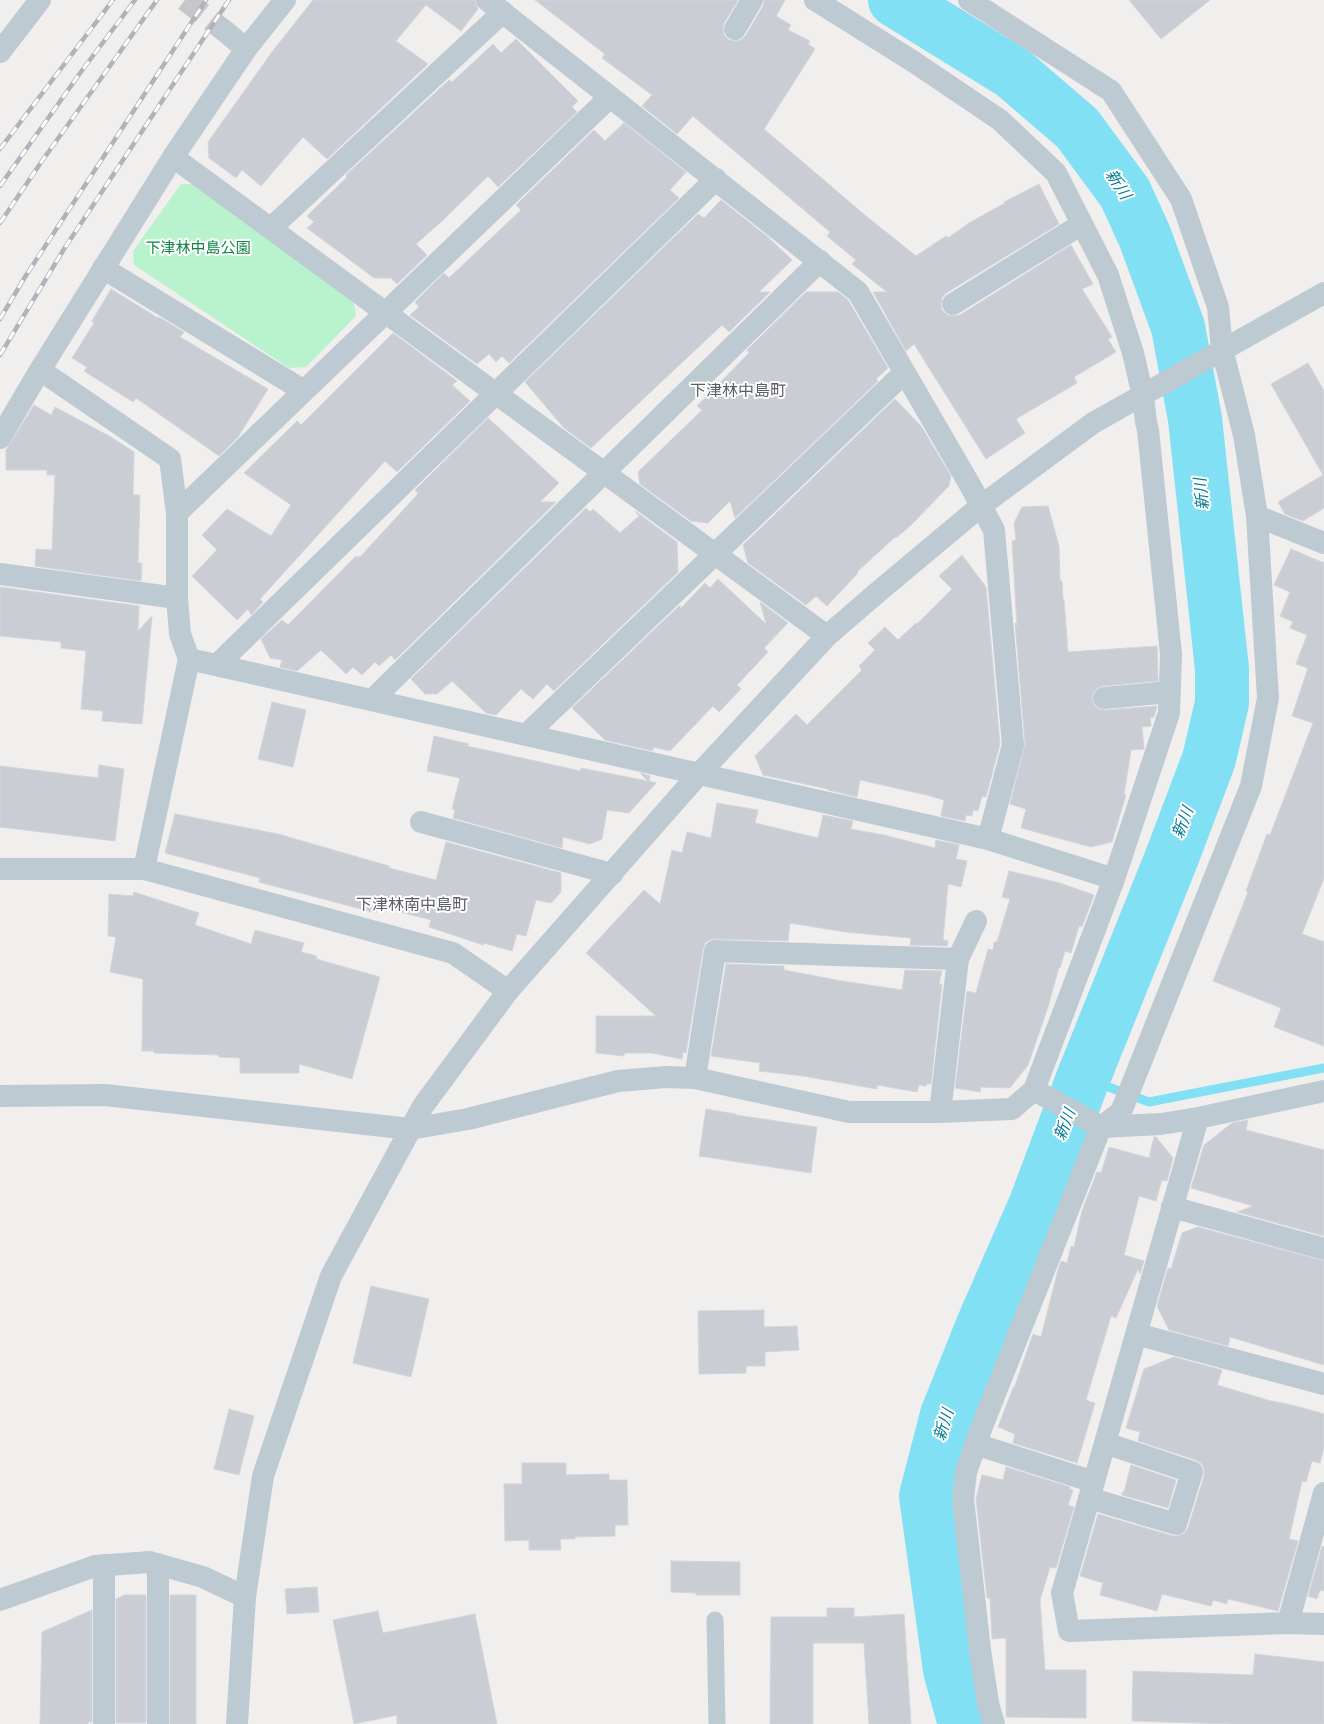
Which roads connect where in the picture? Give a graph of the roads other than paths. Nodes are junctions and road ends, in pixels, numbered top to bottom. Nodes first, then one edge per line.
1 (40, 0) edge
2 (285, 0) edge
3 (752, 0) edge
4 (815, 0) edge
5 (969, 0) edge
6 (495, 6) edge
7 (735, 29) dead end
8 (226, 32) tunnel mouth
9 (246, 49) junction
10 (0, 52) edge
11 (610, 97) junction
12 (173, 157) junction
13 (716, 179) junction
14 (1082, 224) junction
15 (271, 228) junction
16 (820, 261) junction
17 (103, 268) junction
18 (1324, 293) edge
19 (953, 304) dead end
20 (386, 313) junction
21 (1215, 354) junction
22 (40, 370) junction
23 (904, 373) junction
24 (304, 391) junction
25 (496, 393) junction
26 (1143, 396) junction
27 (0, 438) edge
28 (603, 472) junction
29 (982, 505) junction
30 (177, 513) junction
31 (1257, 516) junction
32 (1320, 537) edge
33 (715, 554) junction
34 (0, 574) edge
35 (177, 598) junction
36 (827, 636) junction
37 (189, 659) junction
38 (217, 665) junction
39 (1170, 692) junction
40 (1104, 698) dead end
41 (372, 700) junction
42 (526, 735) junction
43 (699, 774) junction
44 (421, 822) dead end
45 (988, 839) junction
46 (0, 869) edge
47 (144, 869) junction
48 (612, 874) junction
49 (1114, 879) junction
50 (976, 921) dead end
51 (958, 959) junction
52 (508, 991) junction
53 (695, 1078) junction
54 (1324, 1090) edge
55 (1041, 1094) junction
56 (0, 1096) edge
57 (940, 1112) junction
58 (1198, 1118) junction
59 (1096, 1124) junction
60 (410, 1129) junction
61 (1172, 1207) junction
62 (1324, 1248) edge
63 (1136, 1334) junction
64 (1324, 1384) edge
65 (1105, 1443) junction
66 (975, 1444) junction
67 (1091, 1490) junction
68 (1324, 1493) edge
69 (158, 1564) junction
70 (104, 1565) junction
71 (244, 1597) junction
72 (0, 1600) edge
73 (715, 1620) dead end
74 (1288, 1623) junction
75 (1324, 1624) edge
76 (104, 1724) edge
77 (158, 1724) edge
78 (236, 1724) edge
79 (718, 1724) edge
80 (994, 1724) edge

1 - 10 street
2 - 9 street
3 - 7 street
4 - 14 street
5 - 21 street
6 - 11 street
6 - 15 street
8 - 9 street
9 - 12 street
11 - 13 street
11 - 20 street
12 - 15 street
12 - 17 street
13 - 16 street
13 - 25 street
14 - 19 street
14 - 26 street
15 - 20 street
16 - 23 street
16 - 28 street
17 - 22 street
17 - 24 street
18 - 21 street
20 - 24 street
20 - 25 street
21 - 26 street
21 - 31 street
22 - 27 street
22 - 30 street
23 - 29 street
23 - 33 street
24 - 30 street
25 - 28 street
25 - 38 street
26 - 29 street
26 - 39 street
28 - 33 street
28 - 41 street
29 - 36 street
29 - 45 street
30 - 35 street
31 - 32 street
31 - 59 street
33 - 36 street
33 - 42 street
34 - 35 street
35 - 37 street
36 - 43 street
37 - 38 street
37 - 47 street
38 - 41 street
39 - 40 street
39 - 49 street
41 - 42 street
42 - 43 street
43 - 45 street
43 - 48 street
44 - 48 street
45 - 49 street
46 - 47 street
47 - 52 street
48 - 52 street
49 - 55 street
50 - 51 street
51 - 53 street
51 - 57 street
52 - 60 street
53 - 57 street
53 - 60 street
54 - 58 street
55 - 57 street
55 - 59 street
56 - 60 street
58 - 59 street
58 - 61 street
59 - 66 street
60 - 71 street
61 - 62 street
61 - 63 street
63 - 64 street
63 - 65 street
65 - 67 street
65 - 67 street
66 - 67 street
66 - 80 street
67 - 74 street
68 - 74 street
69 - 70 street
69 - 71 street
69 - 77 street
70 - 72 street
70 - 76 street
71 - 78 street
73 - 79 lane
74 - 75 street

